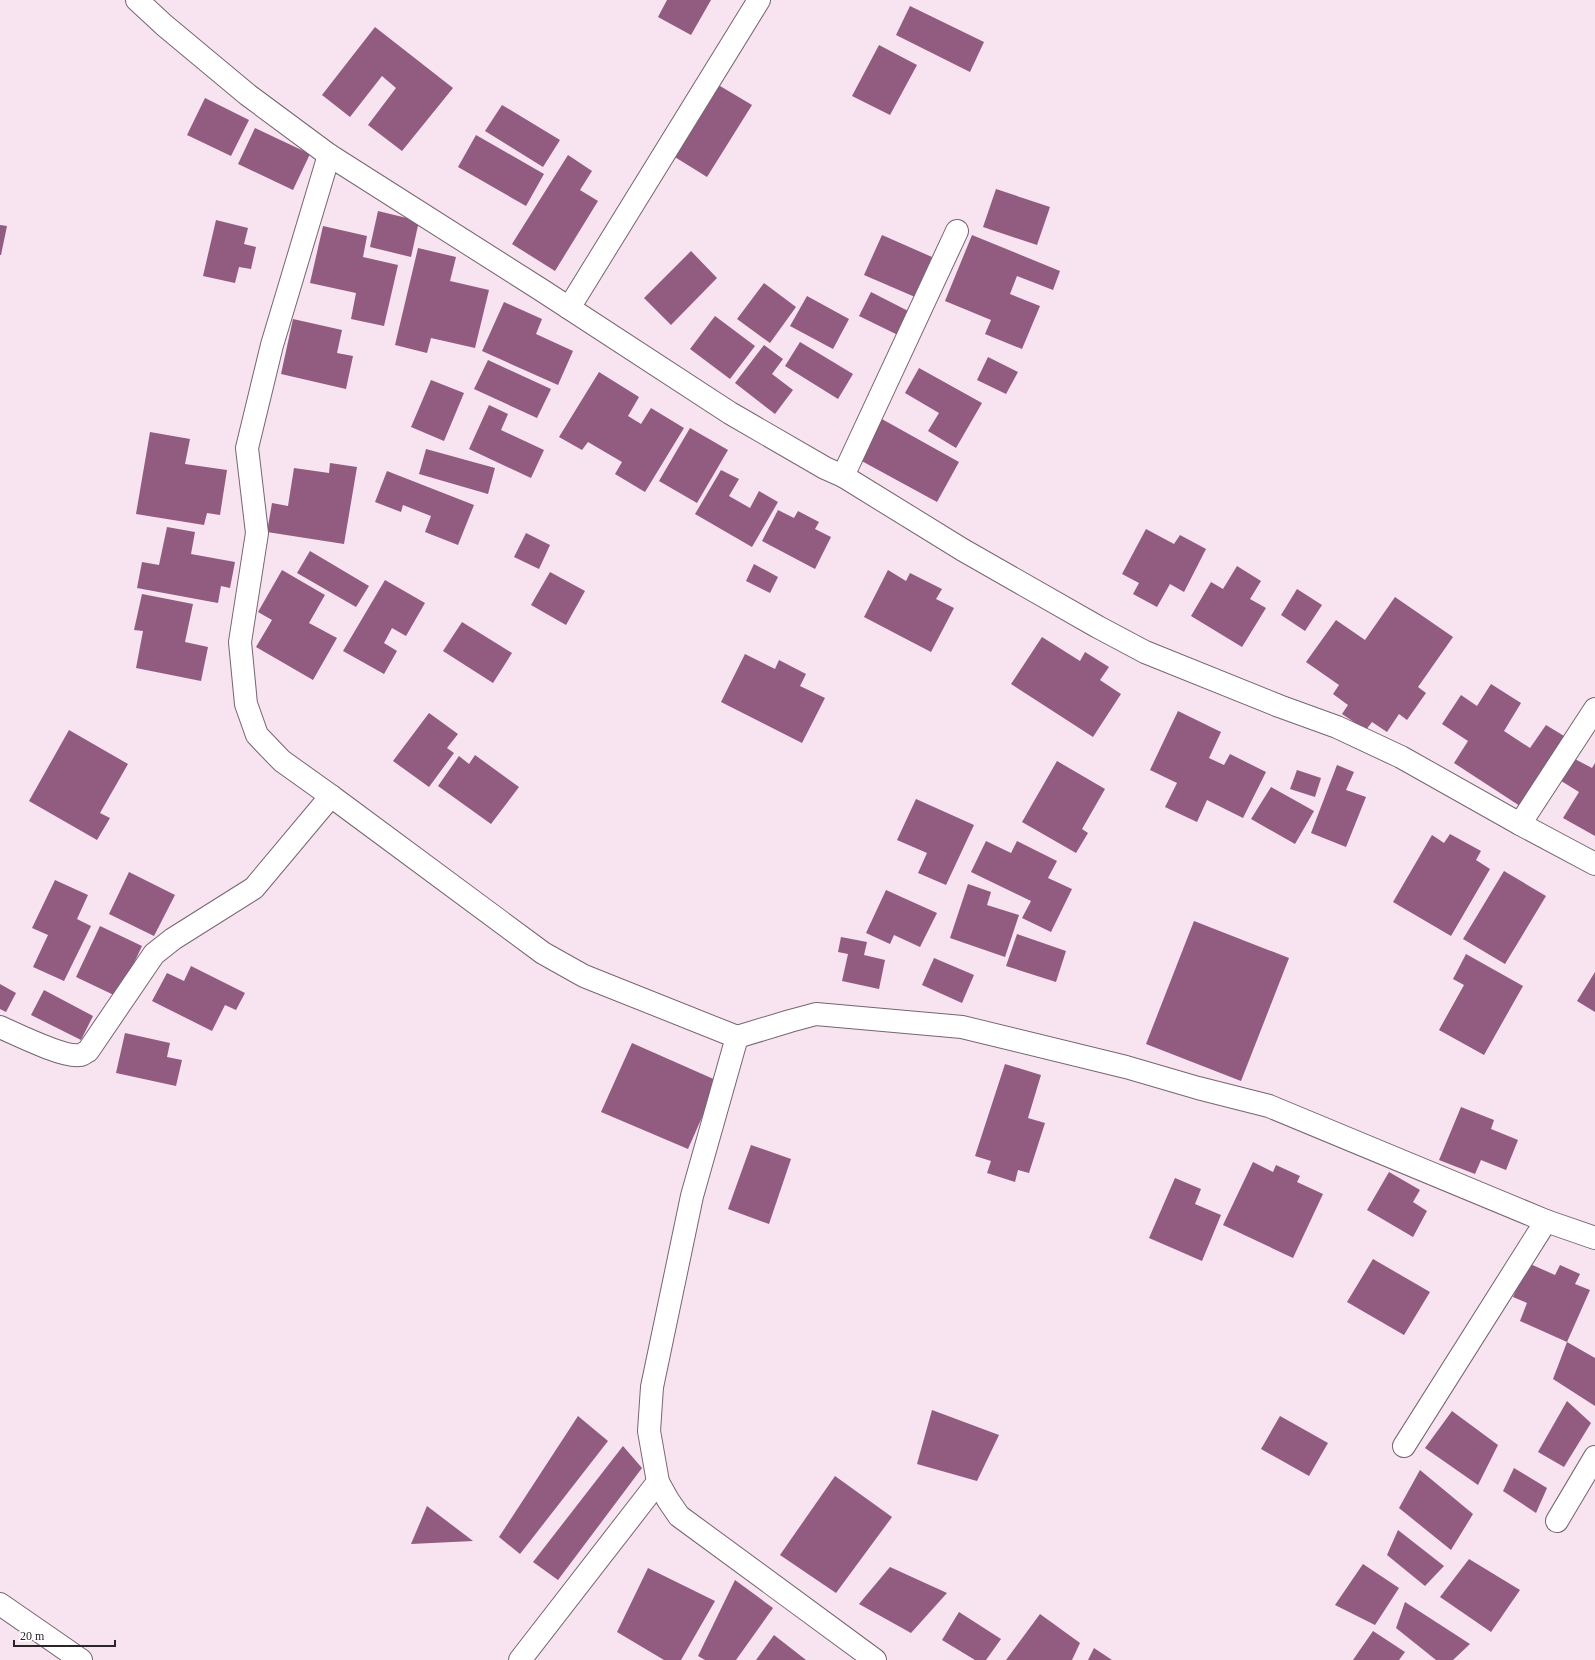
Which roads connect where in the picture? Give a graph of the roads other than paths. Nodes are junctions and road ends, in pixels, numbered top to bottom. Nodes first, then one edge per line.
1 (137, 0) edge
2 (759, 0) edge
3 (328, 155) junction
4 (957, 231) dead end
5 (568, 308) junction
6 (843, 476) junction
7 (1595, 709) edge
8 (331, 796) junction
9 (1520, 824) junction
10 (1595, 864) edge
11 (0, 1027) edge
12 (737, 1037) junction
13 (1546, 1221) junction
14 (1595, 1238) edge
15 (1404, 1446) dead end
16 (1595, 1457) edge
17 (658, 1482) junction
18 (1557, 1521) dead end
19 (0, 1604) edge
20 (81, 1660) edge
21 (520, 1660) edge
22 (875, 1660) edge

1 - 3 street
2 - 5 street
3 - 5 street
3 - 8 street
4 - 6 street
5 - 6 street
6 - 9 street
7 - 9 street
8 - 11 street
8 - 12 street
9 - 10 street
12 - 13 street
12 - 17 street
13 - 14 street
13 - 15 street
16 - 18 street
17 - 21 street
17 - 22 street
19 - 20 street

